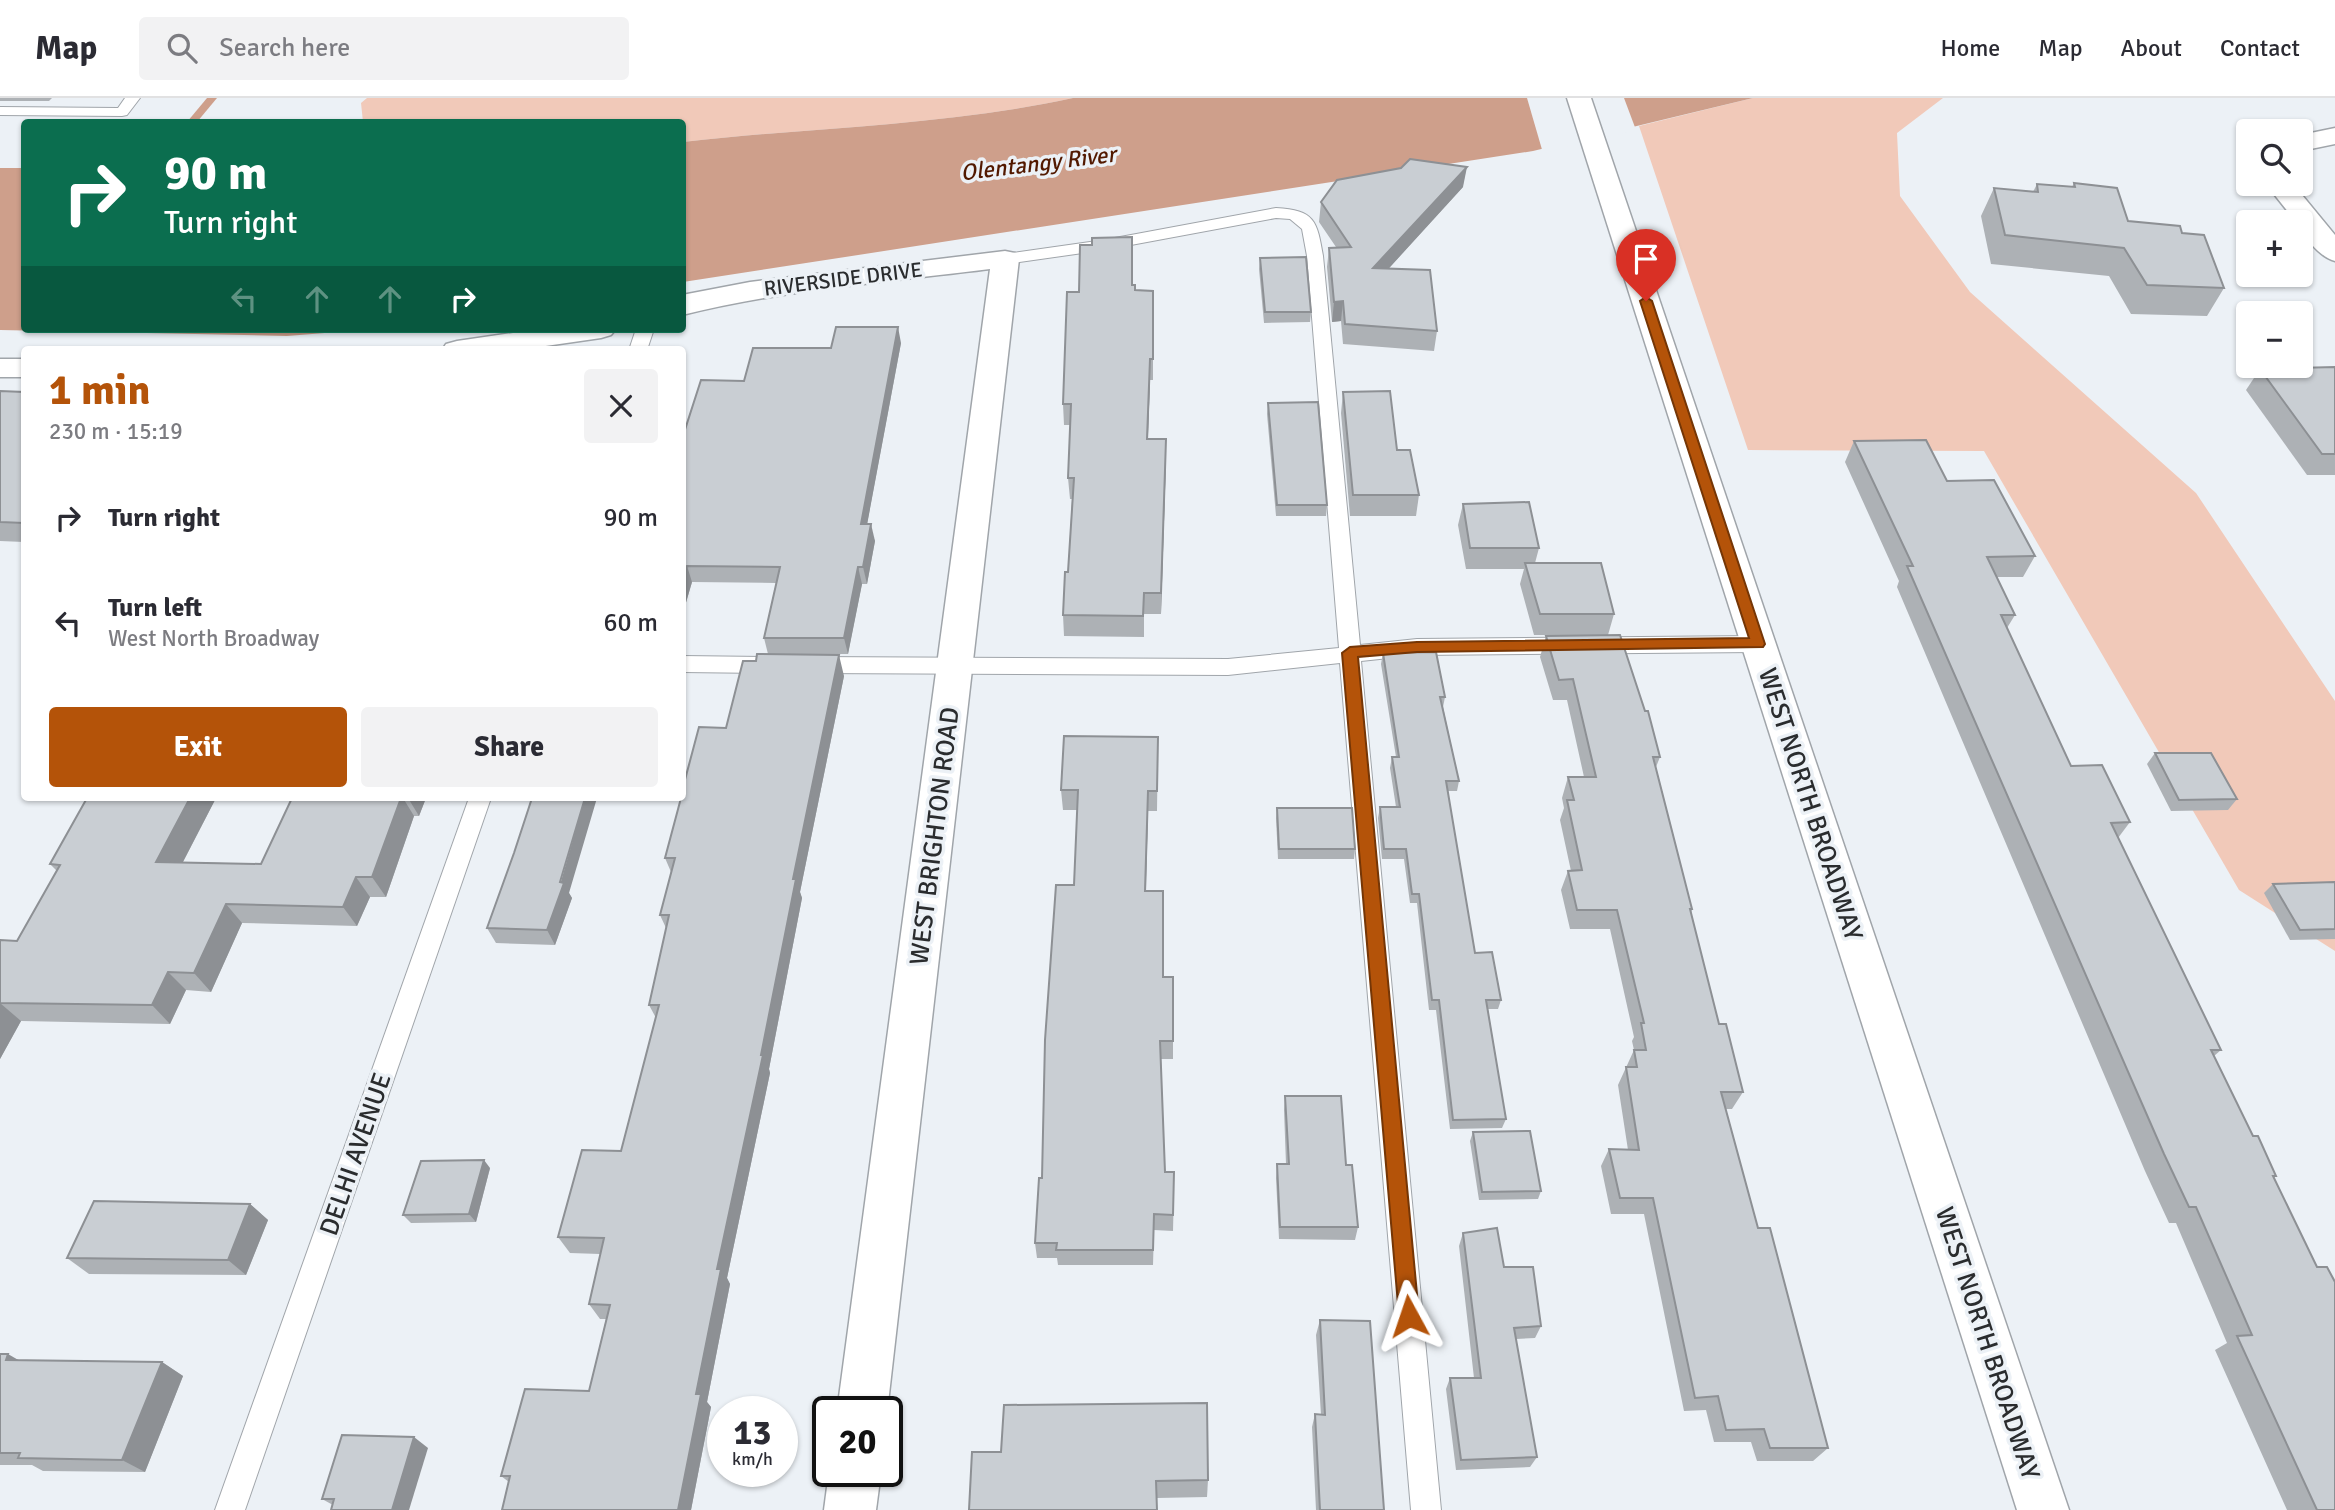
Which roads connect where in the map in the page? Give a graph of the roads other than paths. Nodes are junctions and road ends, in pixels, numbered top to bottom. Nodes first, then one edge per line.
1 (133, 98) edge
2 (1579, 98) edge
3 (0, 111) edge
4 (2335, 136) edge
5 (2313, 141) edge
6 (2289, 196) edge
7 (2335, 253) edge
8 (1005, 259) junction
9 (686, 304) edge
10 (574, 333) edge
11 (484, 346) edge
12 (0, 368) edge
13 (21, 368) edge
14 (1758, 644) junction
15 (1350, 653) junction
16 (686, 664) edge
17 (955, 666) junction
18 (479, 801) edge
19 (864, 1396) edge
20 (853, 1487) edge
21 (230, 1510) edge
22 (850, 1510) edge
23 (1426, 1510) edge
24 (2043, 1510) edge

1 - 3 lane
2 - 14 street, WEST NORTH BROADWAY
4 - 5 street
6 - 7 street
8 - 9 street, RIVERSIDE DRIVE
8 - 15 lane
8 - 17 street, WEST BRIGHTON ROAD
10 - 11 street
12 - 13 street
14 - 15 lane
14 - 24 street, WEST NORTH BROADWAY
15 - 17 lane
15 - 23 lane
16 - 17 lane
17 - 19 street, WEST BRIGHTON ROAD
18 - 21 lane, DELHI AVENUE
20 - 22 street

